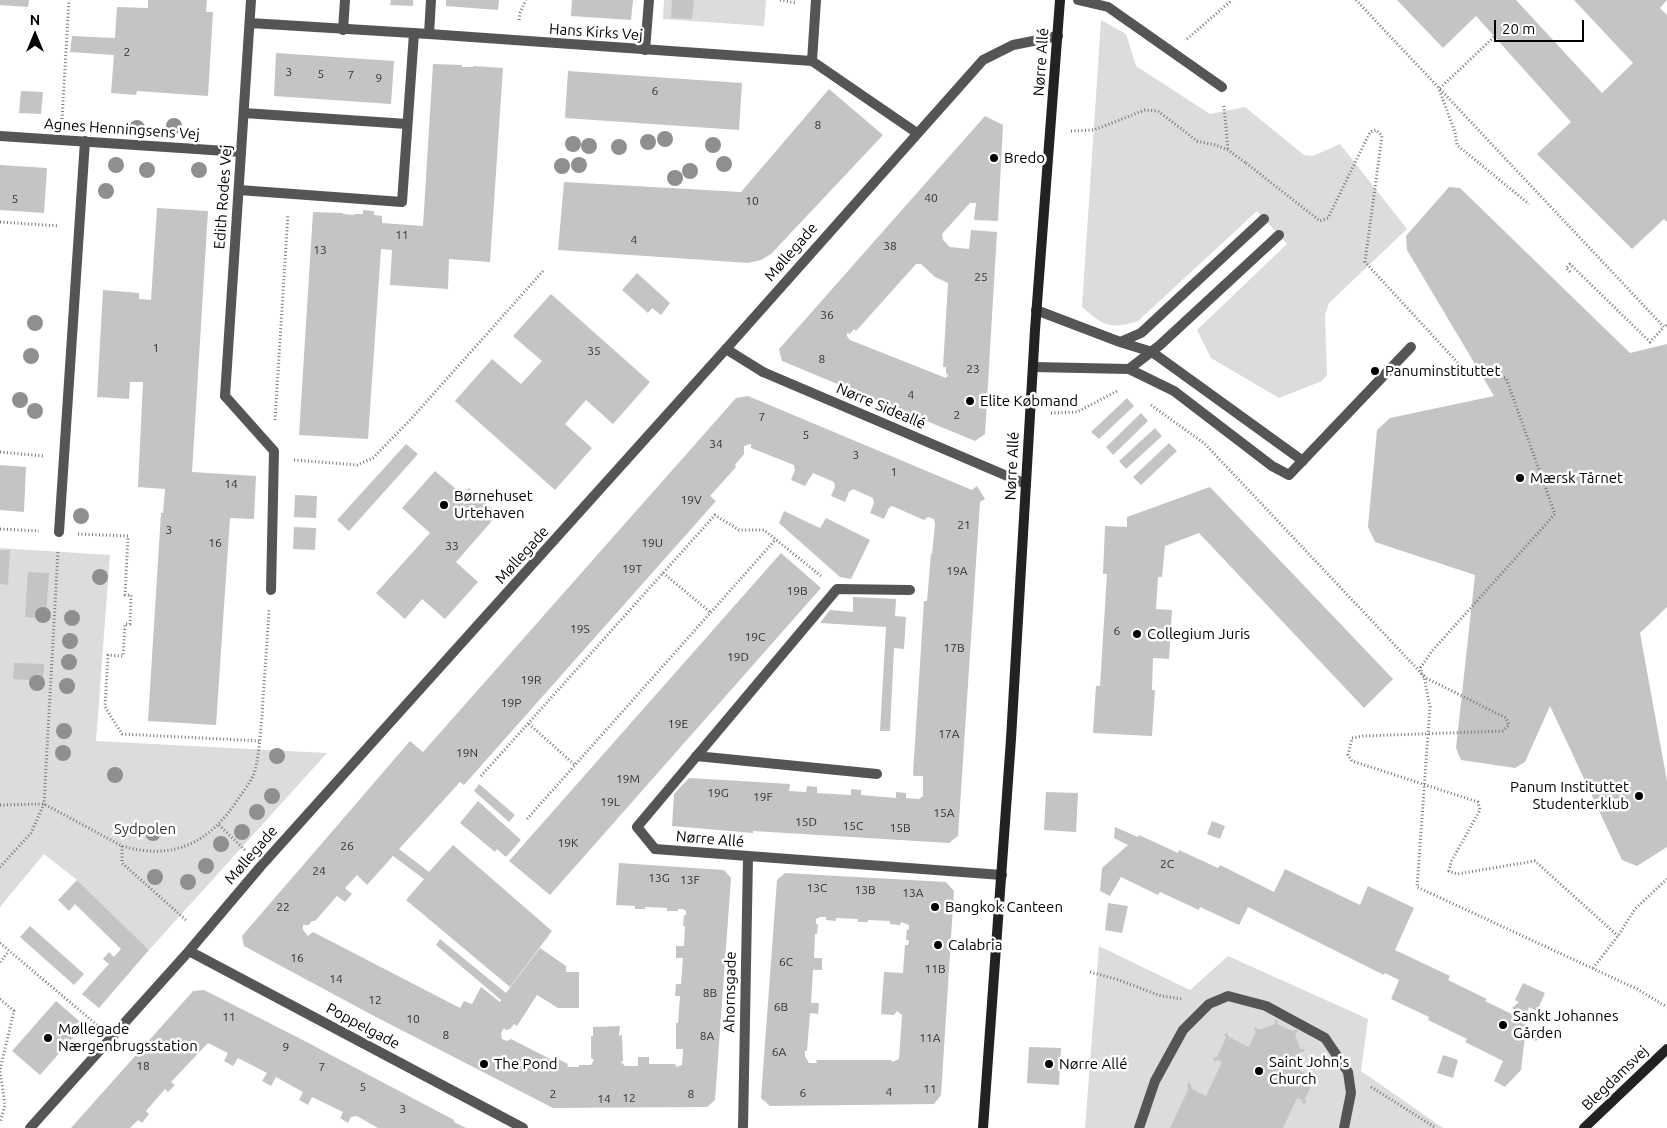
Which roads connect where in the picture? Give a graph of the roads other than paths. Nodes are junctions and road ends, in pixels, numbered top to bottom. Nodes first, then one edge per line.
1 (251, 0) edge
2 (345, 0) edge
3 (431, 0) edge
4 (649, 0) edge
5 (816, 0) edge
6 (1060, 0) edge
7 (1078, 0) edge
8 (250, 24) junction
9 (343, 30) junction
10 (414, 33) junction
11 (429, 34) junction
12 (1058, 36) junction
13 (645, 50) junction
14 (812, 61) junction
15 (1222, 87) road end
16 (244, 113) junction
17 (407, 124) junction
18 (917, 133) junction
19 (0, 136) edge
20 (85, 142) junction
21 (241, 152) junction
22 (239, 190) junction
23 (1264, 219) dead end
24 (1280, 235) dead end
25 (1036, 310) junction
26 (1120, 342) junction
27 (1411, 347) dead end
28 (726, 349) junction
29 (1152, 352) junction
30 (1033, 367) junction
31 (1129, 369) junction
32 (1303, 461) junction
33 (1026, 484) junction
34 (59, 532) road end
35 (271, 590) road end
36 (910, 590) dead end
37 (696, 756) junction
38 (877, 774) dead end
39 (748, 857) junction
40 (1002, 875) junction
41 (189, 951) junction
42 (1667, 1049) edge
43 (30, 1128) edge
44 (523, 1128) edge
45 (743, 1128) edge
46 (983, 1128) edge
47 (1139, 1128) edge
48 (1344, 1128) edge
49 (1584, 1128) edge

1 - 8 street, Edith Rodes Vej
2 - 9 street
3 - 11 street
4 - 13 street
5 - 14 street
6 - 12 street, Nørre Allé
7 - 15 street
8 - 9 street, Hans Kirks Vej
8 - 16 street, Edith Rodes Vej
9 - 10 street, Hans Kirks Vej
10 - 11 street, Hans Kirks Vej
10 - 17 street
11 - 13 street, Hans Kirks Vej
12 - 18 street, Møllegade
12 - 25 street, Nørre Allé
13 - 14 street, Hans Kirks Vej
14 - 18 street
16 - 17 street
16 - 21 street, Edith Rodes Vej
17 - 22 street
18 - 28 street, Møllegade
19 - 20 street, Agnes Henningsens Vej
20 - 21 street, Agnes Henningsens Vej
20 - 34 street
21 - 22 street, Edith Rodes Vej
22 - 35 street, Edith Rodes Vej
23 - 26 street
24 - 29 street
25 - 26 street
25 - 30 street, Nørre Allé
26 - 29 street
27 - 32 street
28 - 33 street, Nørre Sideallé
28 - 41 street, Møllegade
29 - 31 street
29 - 32 street
30 - 31 street
30 - 33 street, Nørre Allé
31 - 32 street
33 - 40 street, Nørre Allé
36 - 37 street
37 - 38 street
37 - 39 street, Nørre Allé
39 - 40 street, Nørre Allé
39 - 45 street, Ahornsgade
40 - 46 street, Nørre Allé
41 - 43 street, Møllegade
41 - 44 street, Poppelgade
42 - 49 street, Blegdamsvej
47 - 48 street

